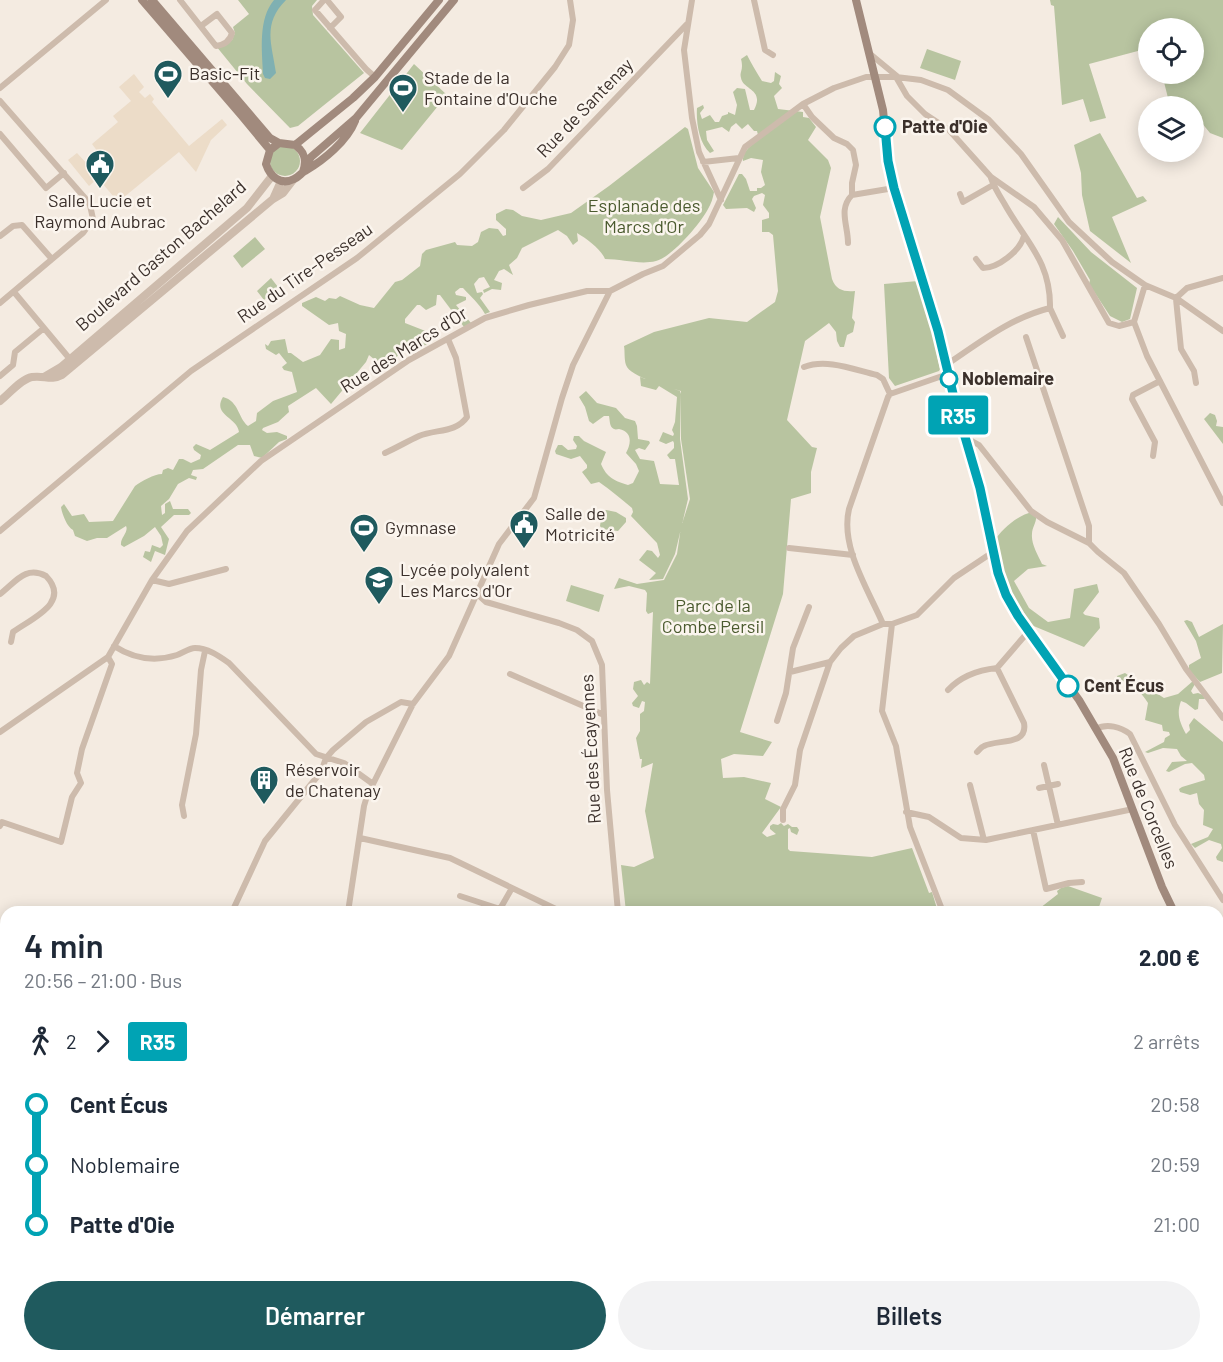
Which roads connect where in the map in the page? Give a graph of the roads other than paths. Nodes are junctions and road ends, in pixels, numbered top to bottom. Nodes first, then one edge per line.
1 (142, 0) edge
2 (152, 0) edge
3 (180, 0) edge
4 (325, 0) edge
5 (439, 0) edge
6 (454, 0) edge
7 (570, 0) edge
8 (692, 0) edge
9 (754, 0) edge
10 (856, 0) edge
11 (103, 1) edge
12 (687, 24) junction
13 (201, 26) junction
14 (330, 28) junction
15 (684, 41) junction
16 (666, 45) junction
17 (869, 53) junction
18 (773, 55) dead end
19 (375, 77) junction
20 (870, 77) junction
21 (897, 77) junction
22 (0, 88) edge
23 (0, 101) edge
24 (803, 104) junction
25 (0, 134) edge
26 (279, 143) junction
27 (295, 144) junction
28 (270, 150) junction
29 (739, 158) junction
30 (703, 162) junction
31 (304, 169) junction
32 (64, 173) junction
33 (272, 176) junction
34 (991, 177) junction
35 (293, 180) junction
36 (281, 181) junction
37 (993, 185) junction
38 (523, 188) dead end
39 (894, 188) junction
40 (960, 194) dead end
41 (852, 195) junction
42 (273, 199) junction
43 (721, 200) junction
44 (0, 236) edge
45 (1024, 236) junction
46 (848, 243) dead end
47 (51, 258) junction
48 (976, 259) dead end
49 (1223, 278) edge
50 (1145, 285) junction
51 (610, 291) junction
52 (14, 292) junction
53 (1176, 298) junction
54 (0, 303) edge
55 (1050, 308) junction
56 (1134, 322) junction
57 (44, 328) junction
58 (1223, 331) edge
59 (1063, 336) dead end
60 (1026, 337) dead end
61 (448, 339) junction
62 (72, 361) junction
63 (804, 368) dead end
64 (947, 369) junction
65 (0, 376) edge
66 (1160, 381) junction
67 (1196, 383) dead end
68 (890, 394) junction
69 (0, 401) edge
70 (965, 441) junction
71 (385, 453) dead end
72 (1153, 456) dead end
73 (1223, 503) edge
74 (0, 531) edge
75 (1089, 543) junction
76 (789, 548) dead end
77 (993, 552) junction
78 (853, 555) junction
79 (226, 569) dead end
80 (152, 580) junction
81 (476, 593) junction
82 (0, 594) edge
83 (809, 608) dead end
84 (883, 624) junction
85 (892, 624) junction
86 (1028, 632) junction
87 (11, 642) dead end
88 (114, 646) junction
89 (205, 651) junction
90 (108, 657) junction
91 (830, 662) junction
92 (997, 668) junction
93 (790, 672) junction
94 (510, 674) dead end
95 (948, 690) dead end
96 (413, 704) junction
97 (604, 715) junction
98 (1223, 718) edge
99 (777, 721) dead end
100 (1096, 729) junction
101 (0, 732) edge
102 (977, 752) dead end
103 (326, 758) junction
104 (1044, 765) dead end
105 (373, 784) junction
106 (1058, 784) dead end
107 (970, 786) dead end
108 (1049, 786) junction
109 (1040, 788) dead end
110 (1133, 809) junction
111 (906, 812) junction
112 (184, 816) dead end
113 (783, 820) dead end
114 (1058, 825) junction
115 (0, 826) edge
116 (1033, 830) junction
117 (360, 838) junction
118 (984, 840) junction
119 (1082, 882) dead end
120 (512, 888) junction
121 (460, 896) dead end
122 (1223, 900) edge
123 (235, 906) edge
124 (349, 906) edge
125 (488, 906) edge
126 (504, 906) edge
127 (550, 906) edge
128 (617, 906) edge
129 (941, 906) edge
130 (1171, 906) edge

1 - 28 main road
2 - 26 main road
3 - 13 street
4 - 14 street
4 - 14 street
5 - 19 main road
6 - 31 main road
7 - 74 street, Rue du Tire-Pesseau
8 - 12 street
9 - 18 street
10 - 17 main road, Rue de Corcelles
11 - 22 street
12 - 15 street
12 - 16 street, Rue de Santenay
13 - 13 street
14 - 19 street
15 - 16 street
15 - 30 street
16 - 38 street, Rue de Santenay
17 - 20 main road, Rue de Corcelles
17 - 21 street
19 - 27 main road
20 - 21 street, Rue des Marcs d'Or
20 - 24 street, Rue des Marcs d'Or
20 - 39 main road, Rue de Corcelles
21 - 34 street
21 - 50 street, Rue des Marcs d'Or
23 - 32 street
24 - 29 street, Rue des Marcs d'Or
24 - 41 street
25 - 32 street
26 - 27 main road
26 - 28 main road
27 - 31 main road
28 - 33 main road
29 - 30 street
29 - 43 street, Rue des Marcs d'Or
30 - 43 street
31 - 35 main road
32 - 47 street
33 - 36 main road
33 - 62 street, Boulevard Gaston Bachelard
34 - 37 street
34 - 56 street
35 - 36 main road
35 - 42 street, Boulevard Gaston Bachelard
36 - 42 street, Boulevard Gaston Bachelard
37 - 40 street
37 - 45 street
39 - 41 street
39 - 64 main road, Rue de Corcelles
41 - 46 street
42 - 62 street, Boulevard Gaston Bachelard
43 - 51 street, Rue des Marcs d'Or
44 - 47 street
45 - 48 street
45 - 55 street
47 - 52 street
49 - 53 street
50 - 53 street, Rue des Marcs d'Or
50 - 56 street
51 - 61 street, Rue des Marcs d'Or
51 - 81 street
52 - 54 street
52 - 57 street
53 - 58 street, Rue des Marcs d'Or
53 - 67 street
55 - 59 street
55 - 64 street
56 - 66 street
57 - 62 street
57 - 65 street
60 - 75 street
61 - 71 street
61 - 80 street, Rue des Marcs d'Or
62 - 69 street, Boulevard Gaston Bachelard
63 - 68 street
64 - 68 street
64 - 70 main road, Rue de Corcelles
66 - 72 street
66 - 73 street
68 - 78 street
70 - 75 street
70 - 77 main road, Rue de Corcelles
75 - 98 street
76 - 78 street
77 - 85 street
77 - 86 main road, Rue de Corcelles
78 - 84 street
79 - 80 street
80 - 88 street, Rue des Marcs d'Or
81 - 96 street
81 - 97 street, Rue des Écayennes
82 - 87 street
83 - 93 street
84 - 85 street
84 - 91 street
85 - 111 street
86 - 92 street
86 - 100 main road, Rue de Corcelles
88 - 89 street
88 - 90 street, Rue des Marcs d'Or
89 - 103 street
89 - 112 street
90 - 101 street, Rue des Marcs d'Or
90 - 115 street
91 - 93 street
91 - 113 street
92 - 95 street
92 - 102 street
93 - 99 street
94 - 97 street
96 - 103 street
96 - 105 street
97 - 128 street, Rue des Écayennes
100 - 110 main road, Rue de Corcelles
100 - 122 street
103 - 105 street
103 - 123 street
104 - 108 street
105 - 117 street
106 - 108 street
107 - 118 street
108 - 109 street
108 - 114 street
110 - 114 street
110 - 130 main road, Rue de Corcelles
111 - 118 street
111 - 129 street
114 - 116 street
116 - 118 street
116 - 119 street
117 - 120 street
117 - 124 street
120 - 126 street
120 - 127 street
121 - 125 street

